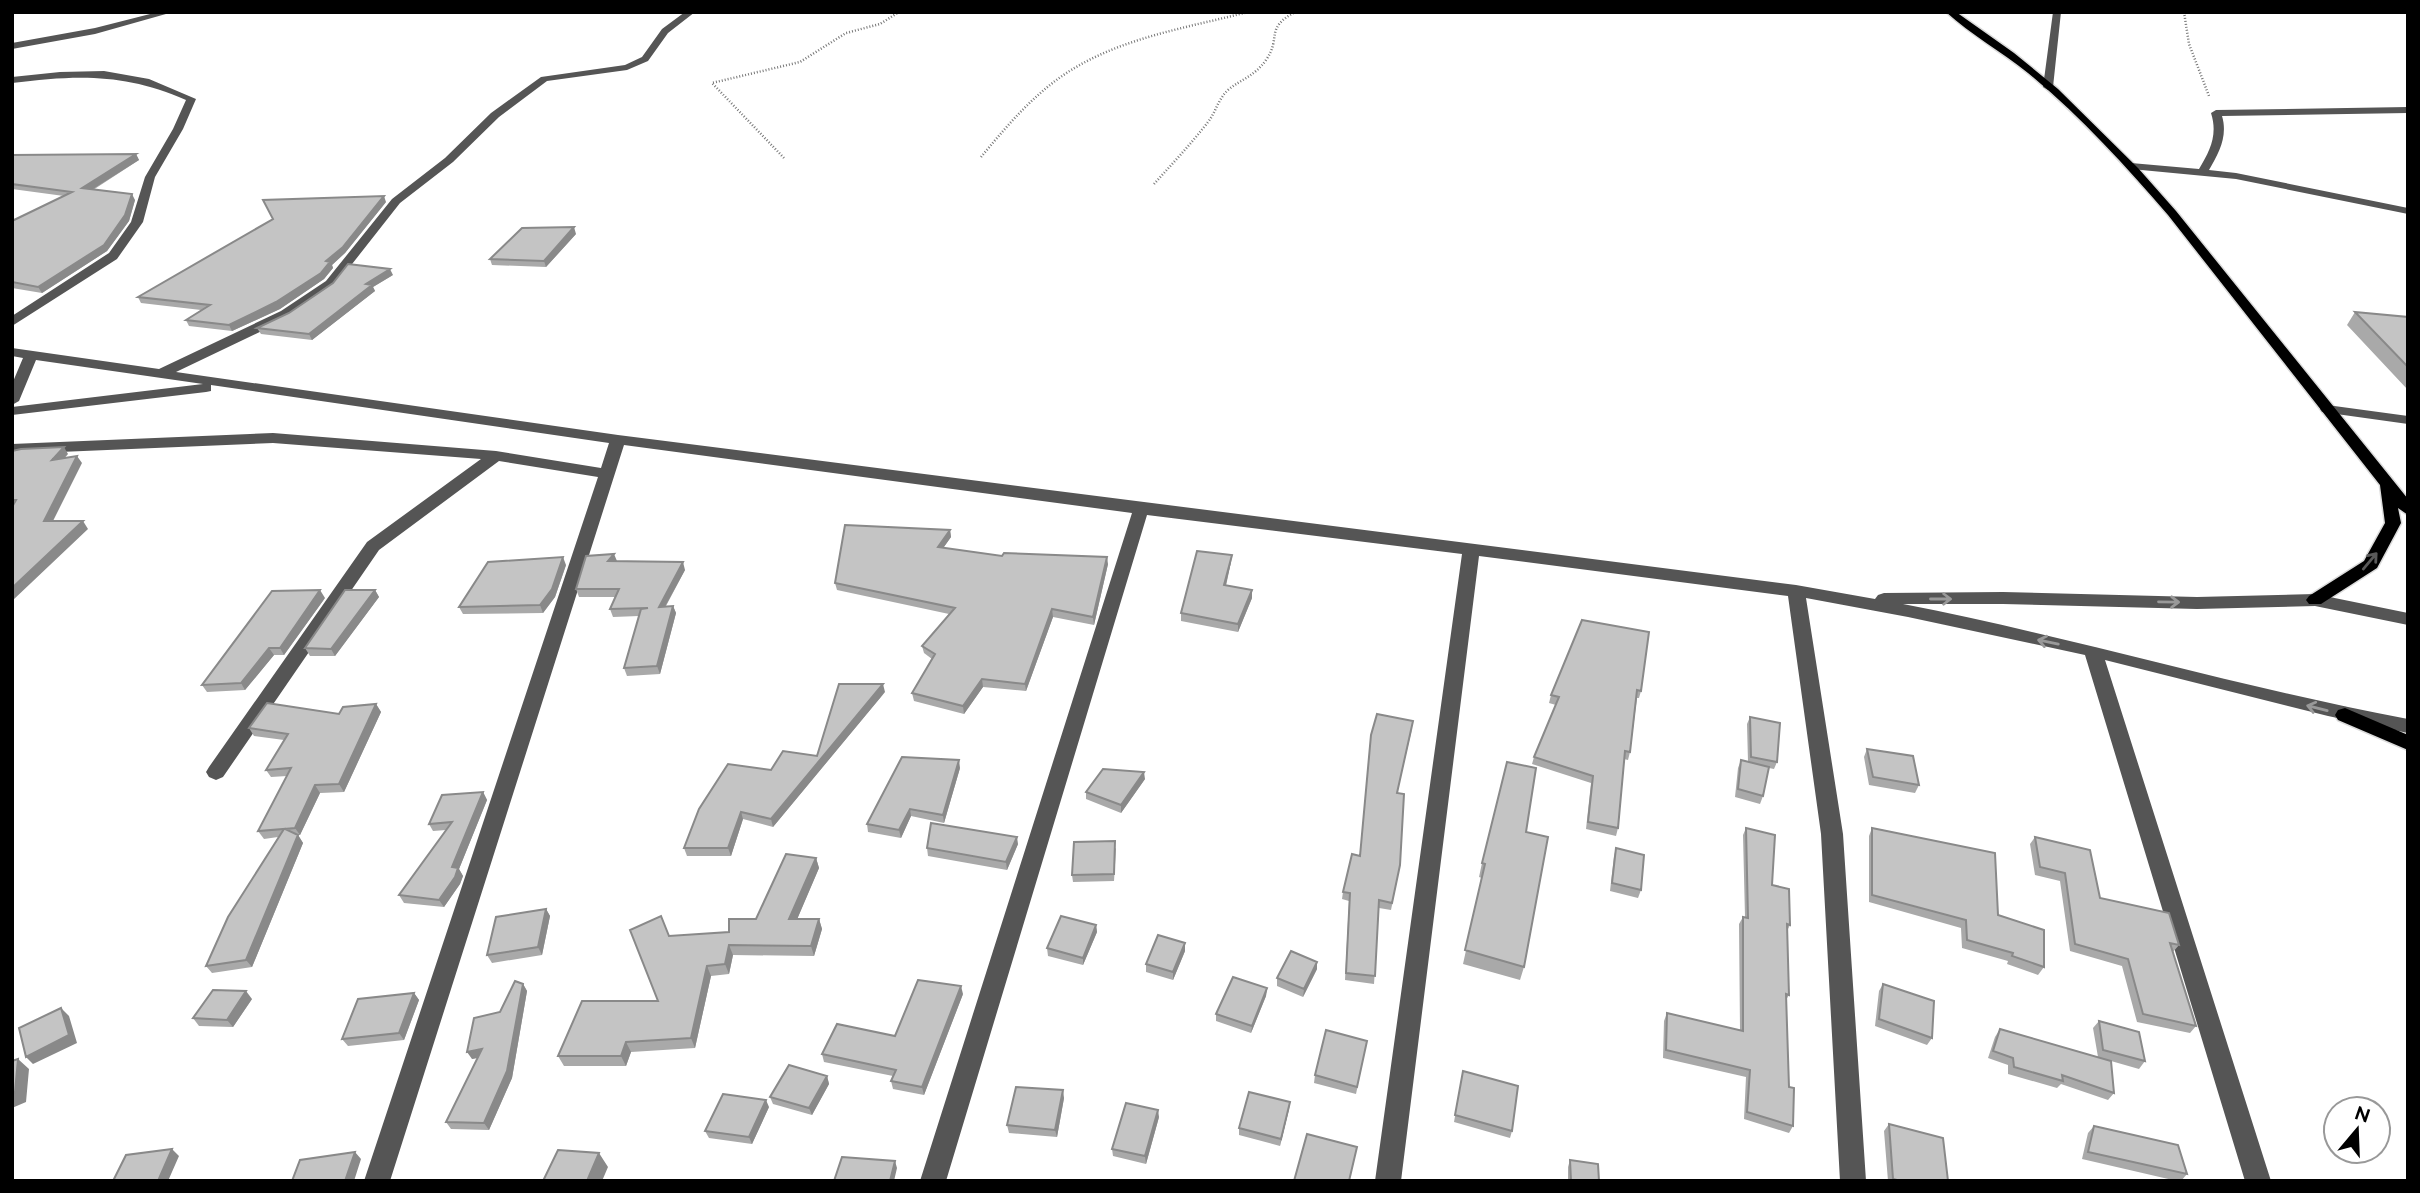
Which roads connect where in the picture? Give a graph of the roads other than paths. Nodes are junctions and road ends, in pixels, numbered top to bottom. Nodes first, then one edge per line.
1 (169, 12) edge
2 (691, 12) edge
3 (1950, 12) edge
4 (2057, 12) edge
5 (12, 46) edge
6 (12, 80) edge
7 (2048, 87) junction
8 (2408, 110) edge
9 (2131, 166) junction
10 (2203, 172) junction
11 (2408, 211) edge
12 (12, 322) edge
13 (12, 352) edge
14 (31, 356) junction
15 (158, 375) junction
16 (227, 385) junction
17 (12, 401) edge
18 (2328, 409) junction
19 (12, 411) edge
20 (2408, 420) edge
21 (618, 440) junction
22 (12, 449) edge
23 (495, 456) junction
24 (607, 474) junction
25 (2384, 481) junction
26 (1141, 509) junction
27 (2408, 510) edge
28 (1471, 551) junction
29 (1796, 591) junction
30 (1849, 599) junction
31 (2315, 600) junction
32 (2408, 619) edge
33 (2093, 651) junction
34 (2345, 715) junction
35 (2408, 726) edge
36 (2408, 743) edge
37 (216, 772) dead end
38 (377, 1181) edge
39 (933, 1181) edge
40 (1388, 1181) edge
41 (1853, 1181) edge
42 (2258, 1181) edge

1 - 5 street
2 - 15 street
3 - 7 main road
4 - 7 street
6 - 12 street
7 - 9 main road
8 - 10 street
9 - 10 street
9 - 18 main road
10 - 11 street
13 - 14 street
14 - 15 street
14 - 17 street
15 - 16 street
16 - 19 street
16 - 21 street
18 - 20 street
18 - 25 main road
21 - 24 street
21 - 26 street
22 - 23 street
23 - 24 street
23 - 37 street
24 - 38 street
25 - 27 main road
31 -> 25 main road
26 - 28 street
26 - 39 street
28 - 29 street
28 - 40 street
29 - 30 street
29 - 41 street
30 -> 31 street
33 -> 30 street
31 - 32 street
34 -> 33 street
33 - 42 street
34 - 35 street
34 - 36 main road

